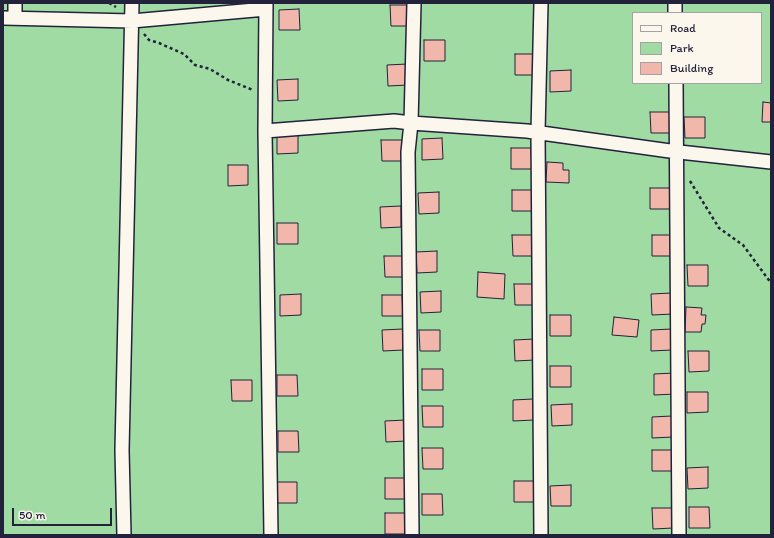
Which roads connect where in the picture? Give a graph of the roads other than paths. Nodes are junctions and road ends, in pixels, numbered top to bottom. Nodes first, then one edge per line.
1 (15, 3) edge
2 (132, 3) edge
3 (414, 3) edge
4 (541, 3) edge
5 (266, 6) edge
6 (9, 18) edge
7 (132, 21) junction
8 (676, 84) edge
9 (411, 122) junction
10 (265, 131) junction
11 (538, 132) junction
12 (677, 150) junction
13 (771, 162) edge
14 (124, 535) edge
15 (271, 535) edge
16 (412, 535) edge
17 (541, 535) edge
18 (680, 535) edge

1 - 6 street
2 - 7 street
3 - 9 street
4 - 11 street
5 - 7 street
5 - 10 street
6 - 7 street
7 - 14 street
8 - 12 street
9 - 10 street
9 - 11 street
9 - 16 street
10 - 15 street
11 - 12 street
11 - 17 street
12 - 13 street
12 - 18 street

